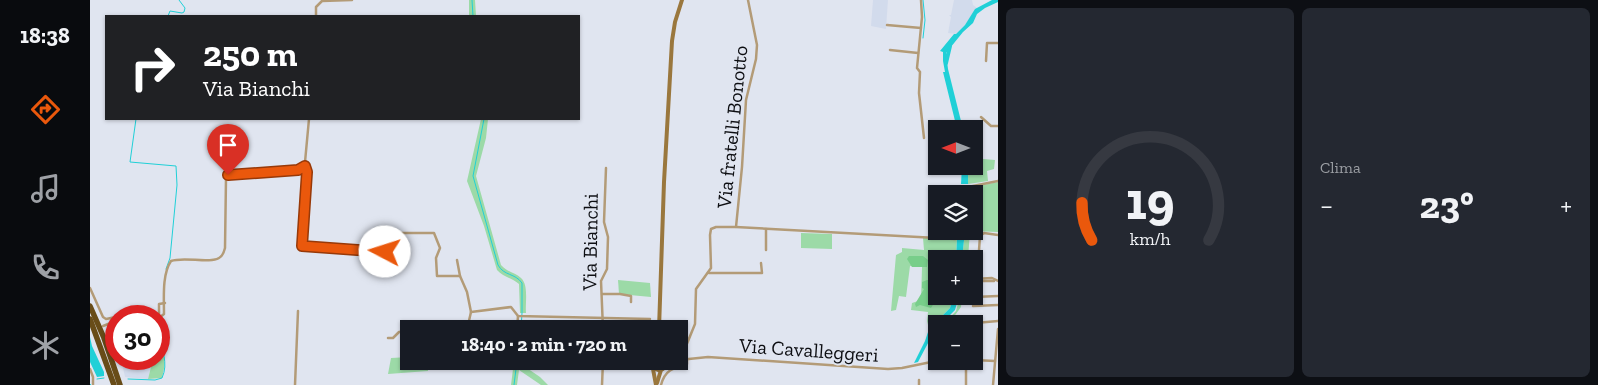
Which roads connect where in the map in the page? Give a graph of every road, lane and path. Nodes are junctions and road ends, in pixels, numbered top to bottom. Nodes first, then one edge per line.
1 (352, 0) edge
2 (682, 0) edge
3 (748, 0) edge
4 (921, 0) edge
5 (316, 15) edge
6 (887, 25) dead end
7 (922, 28) junction
8 (998, 43) edge
9 (890, 50) dead end
10 (918, 53) junction
11 (986, 61) dead end
12 (981, 117) dead end
13 (309, 120) edge
14 (998, 126) edge
15 (924, 138) dead end
16 (305, 166) junction
17 (606, 168) dead end
18 (998, 181) edge
19 (977, 185) edge
20 (736, 227) junction
21 (766, 229) junction
22 (998, 235) edge
23 (928, 238) edge
24 (766, 250) dead end
25 (978, 250) edge
26 (457, 260) dead end
27 (761, 263) dead end
28 (709, 273) junction
29 (460, 276) junction
30 (983, 279) edge
31 (997, 280) edge
32 (90, 288) edge
33 (602, 294) junction
34 (998, 296) edge
35 (983, 297) edge
36 (631, 302) dead end
37 (165, 303) joint
38 (159, 305) edge
39 (90, 306) edge
40 (973, 306) dead end
41 (998, 306) edge
42 (298, 311) dead end
43 (471, 312) junction
44 (519, 316) junction
45 (603, 317) junction
46 (105, 318) edge
47 (90, 319) edge
48 (650, 319) dead end
49 (469, 320) edge
50 (518, 320) edge
51 (659, 320) edge
52 (998, 320) edge
53 (983, 322) edge
54 (998, 329) edge
55 (400, 332) edge
56 (388, 338) dead end
57 (688, 341) edge
58 (997, 347) edge
59 (688, 359) edge
60 (983, 360) edge
61 (995, 361) junction
62 (928, 363) edge
63 (90, 369) edge
64 (603, 370) edge
65 (652, 370) edge
66 (661, 370) edge
67 (669, 370) edge
68 (966, 370) edge
69 (919, 380) dead end
70 (93, 385) edge
71 (114, 385) edge
72 (120, 385) edge
73 (294, 385) edge
74 (602, 385) edge
75 (656, 385) edge
76 (661, 385) edge
77 (919, 385) edge
78 (966, 385) edge
79 (993, 385) edge

1 - 5 street
2 - 51 main road
3 - 20 street, Via fratelli Bonotto
4 - 7 street
6 - 7 street
7 - 10 street
8 - 11 street
9 - 10 street
10 - 15 street
12 - 14 street
13 - 16 street
16 - 29 street
16 - 37 street
17 - 33 street, Via Bianchi
18 - 19 street
20 - 21 street, Via fratelli Bonotto
20 - 28 street, Via fratelli Bonotto
21 - 23 street, Via fratelli Bonotto
21 - 24 street
22 - 25 street
26 - 29 street
27 - 28 street
28 - 57 street
29 - 43 street
30 - 31 street
32 - 46 street
33 - 36 street
33 - 45 street, Via Bianchi
34 - 35 street
37 - 38 street
39 - 72 highway
40 - 41 street
42 - 73 street
43 - 44 street, Via Bianchi
43 - 49 street
44 - 45 street, Via Bianchi
44 - 50 street
45 - 48 street, Via Bianchi
47 - 71 highway
52 - 53 street
54 - 58 street
55 - 56 street
58 - 61 street
59 - 62 street, Via Cavalleggeri
60 - 61 street
61 - 79 street
63 - 70 street
64 - 74 street
65 - 75 main road
66 - 75 main road
67 - 76 street
68 - 78 street
69 - 77 street

